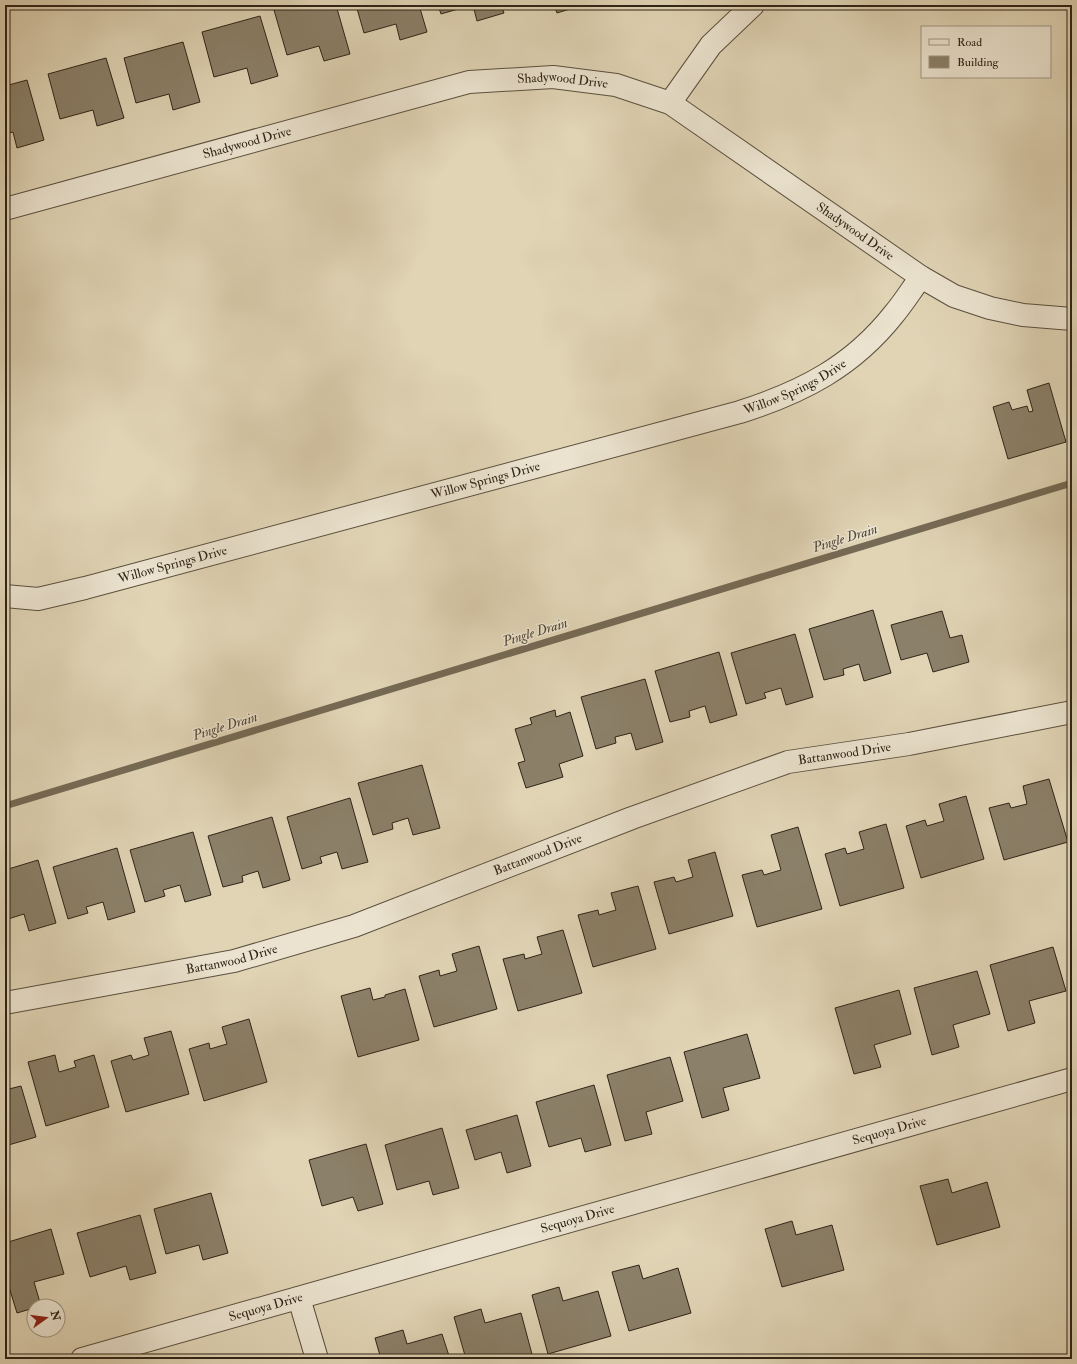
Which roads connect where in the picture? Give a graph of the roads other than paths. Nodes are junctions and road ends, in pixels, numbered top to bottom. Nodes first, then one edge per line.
1 (753, 5) edge
2 (670, 103) junction
3 (5, 209) edge
4 (921, 277) junction
5 (1072, 319) edge
6 (5, 596) edge
7 (1072, 712) edge
8 (5, 1003) edge
9 (1072, 1078) edge
10 (299, 1298) junction
11 (82, 1359) edge
12 (317, 1359) edge

1 - 2 street
2 - 3 street, Shadywood Drive
2 - 4 street, Shadywood Drive
4 - 5 street, Shadywood Drive
4 - 6 street, Willow Springs Drive
7 - 8 street, Battanwood Drive
9 - 10 street, Sequoya Drive
10 - 11 street, Sequoya Drive
10 - 12 street

